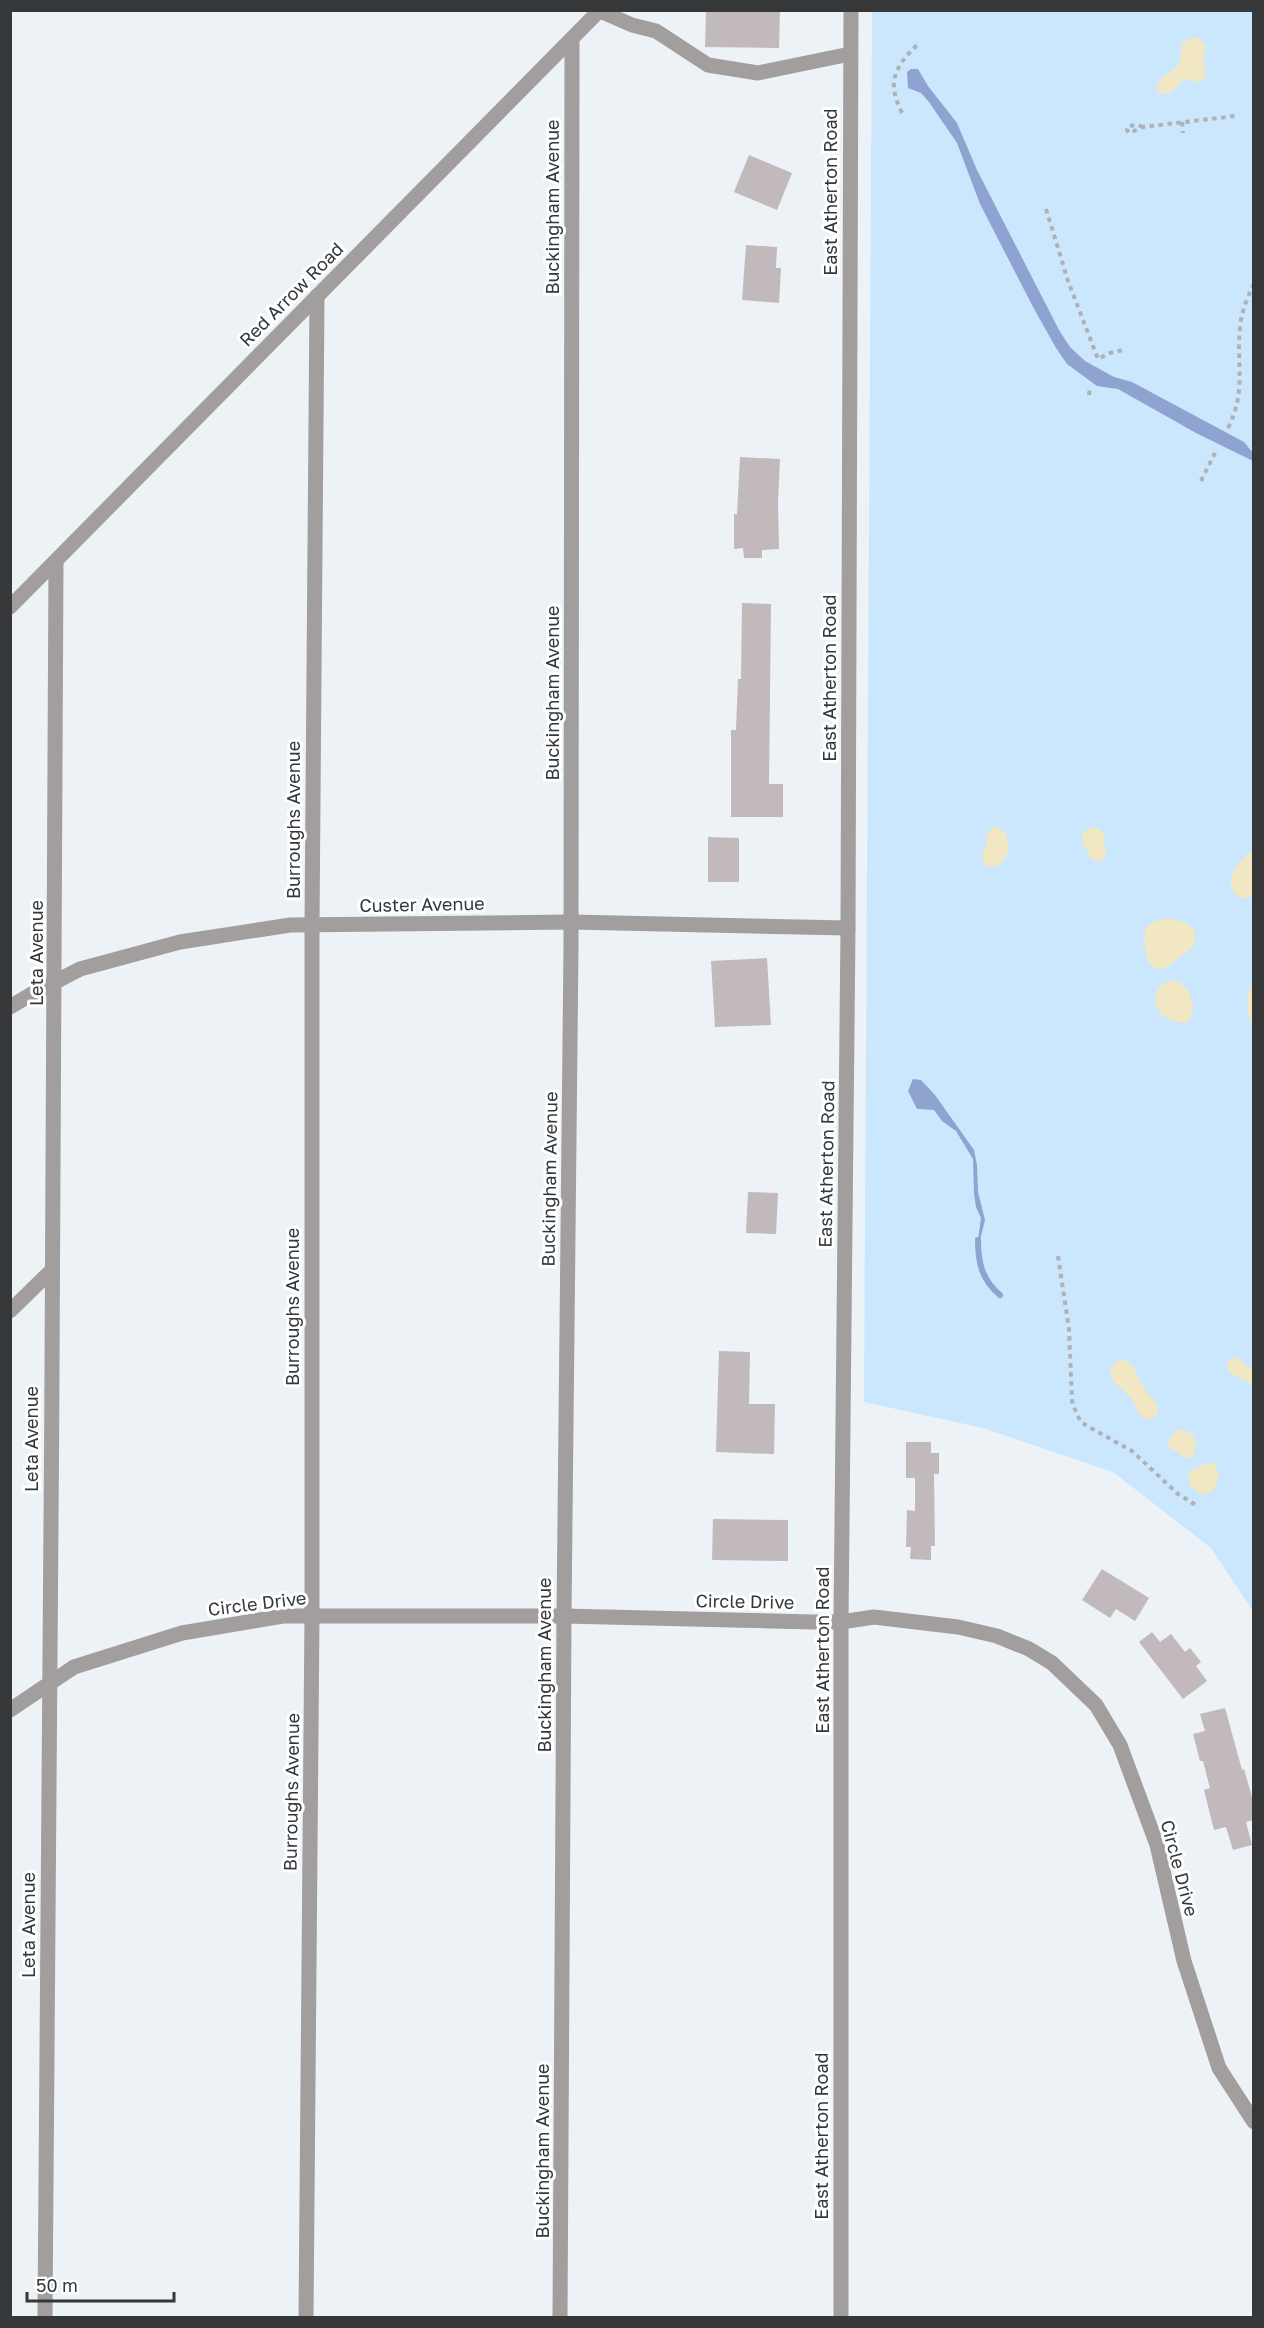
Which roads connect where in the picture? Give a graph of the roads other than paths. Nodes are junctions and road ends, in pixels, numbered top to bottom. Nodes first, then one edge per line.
1 (851, 10) edge
2 (600, 11) edge
3 (572, 41) junction
4 (850, 54) junction
5 (317, 296) junction
6 (56, 561) junction
7 (10, 607) edge
8 (571, 922) junction
9 (312, 925) junction
10 (848, 928) junction
11 (56, 981) junction
12 (10, 1007) edge
13 (52, 1270) junction
14 (10, 1311) edge
15 (312, 1615) junction
16 (564, 1616) junction
17 (841, 1622) junction
18 (49, 1682) junction
19 (10, 1710) edge
20 (1254, 2122) edge
21 (45, 2318) edge
22 (306, 2318) edge
23 (560, 2318) edge
24 (841, 2318) edge

1 - 4 street, East Atherton Road
2 - 3 street, Red Arrow Road
2 - 4 street
3 - 5 street, Red Arrow Road
3 - 8 street, Buckingham Avenue
4 - 10 street, East Atherton Road
5 - 6 street, Red Arrow Road
5 - 9 street, Burroughs Avenue
6 - 7 street, Red Arrow Road
6 - 11 street, Leta Avenue
8 - 9 street, Custer Avenue
8 - 10 street, Custer Avenue
8 - 16 street, Buckingham Avenue
9 - 11 street, Custer Avenue
9 - 15 street, Burroughs Avenue
10 - 17 street, East Atherton Road
11 - 12 street, Custer Avenue
11 - 13 street, Leta Avenue
13 - 14 street
13 - 18 street, Leta Avenue
15 - 16 street, Circle Drive
15 - 18 street, Circle Drive
15 - 22 street, Burroughs Avenue
16 - 17 street, Circle Drive
16 - 23 street, Buckingham Avenue
17 - 20 street, Circle Drive
17 - 24 street, East Atherton Road
18 - 19 street, Circle Drive
18 - 21 street, Leta Avenue

